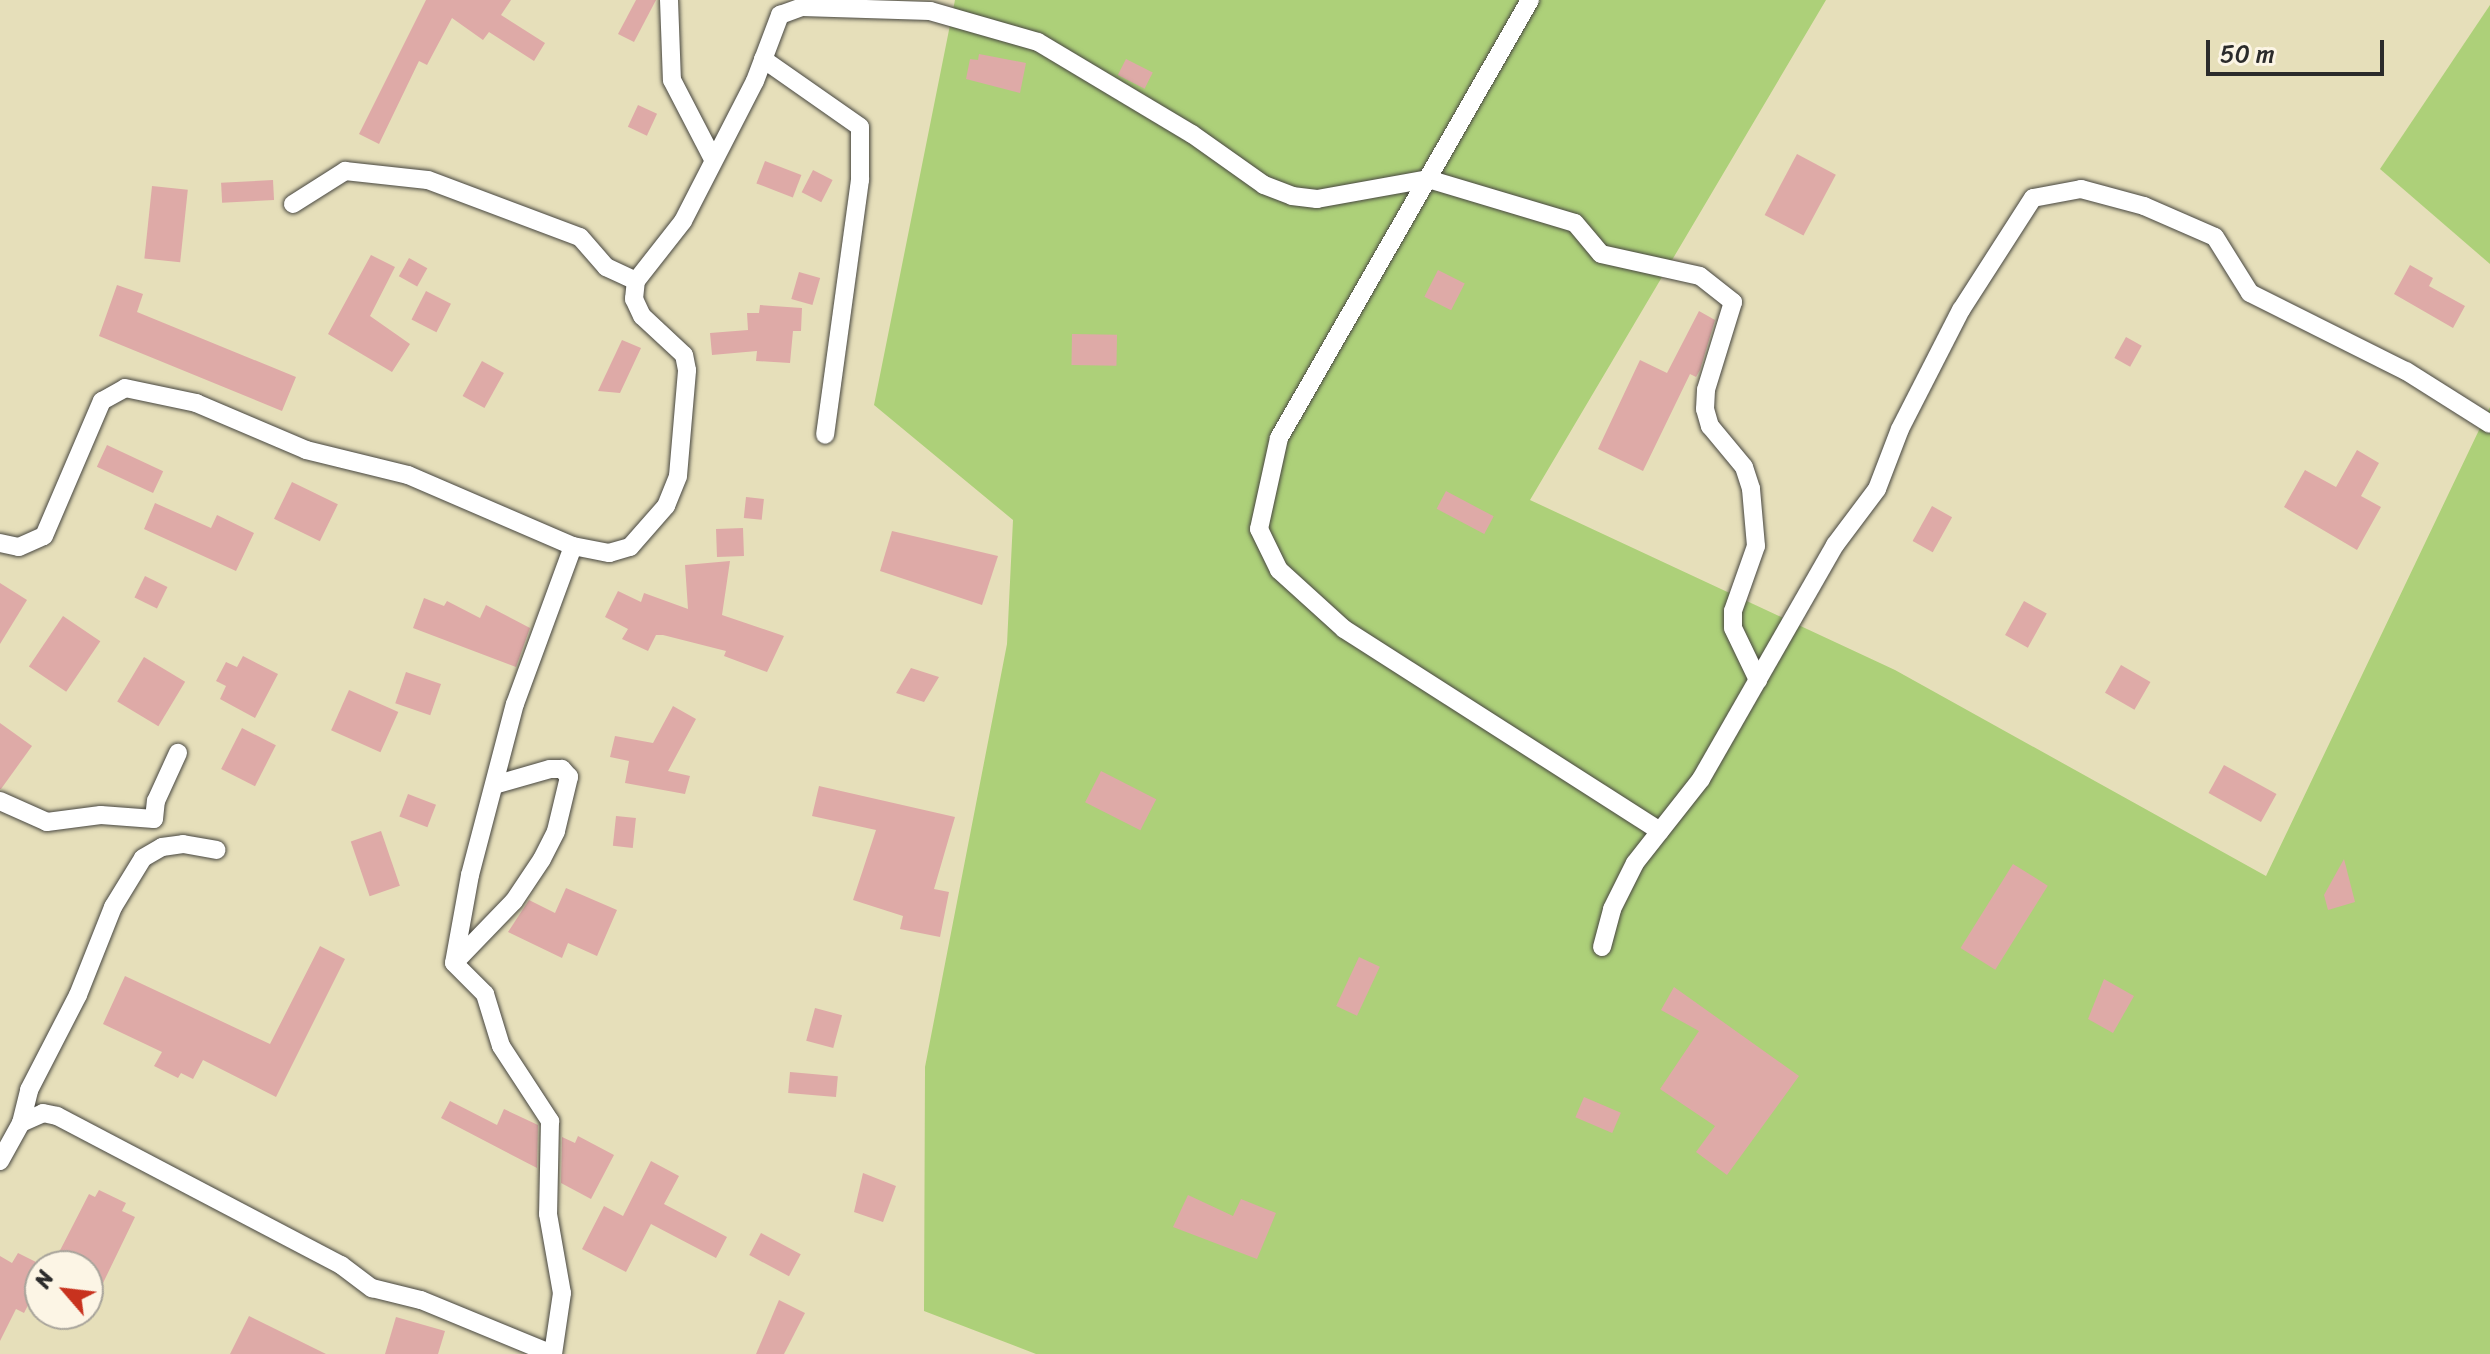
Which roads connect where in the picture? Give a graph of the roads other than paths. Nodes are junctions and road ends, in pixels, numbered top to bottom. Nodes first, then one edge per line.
1 (669, 0) edge
2 (1530, 0) edge
3 (763, 59) junction
4 (700, 128) junction
5 (730, 129) junction
6 (713, 159) junction
7 (1428, 179) junction
8 (293, 204) dead end
9 (636, 281) junction
10 (2490, 424) edge
11 (825, 435) dead end
12 (0, 543) edge
13 (573, 546) junction
14 (1758, 680) junction
15 (178, 753) dead end
16 (498, 784) junction
17 (0, 801) edge
18 (154, 819) junction
19 (1660, 831) junction
20 (216, 850) dead end
21 (143, 858) junction
22 (1602, 947) dead end
23 (454, 963) junction
24 (21, 1123) junction
25 (0, 1161) edge
26 (555, 1352) edge

1 - 4 street
2 - 7 street
3 - 5 street
3 - 7 street
3 - 11 street
4 - 5 street
4 - 6 street
5 - 6 street
6 - 9 street
7 - 14 street
7 - 19 street
8 - 9 street
9 - 13 street
10 - 14 street
12 - 13 street
13 - 16 street
14 - 19 street
15 - 18 street
16 - 23 street
16 - 23 street
17 - 18 street
18 - 21 street
19 - 22 street
20 - 21 street
21 - 24 street
23 - 26 street
24 - 25 street
24 - 26 street

